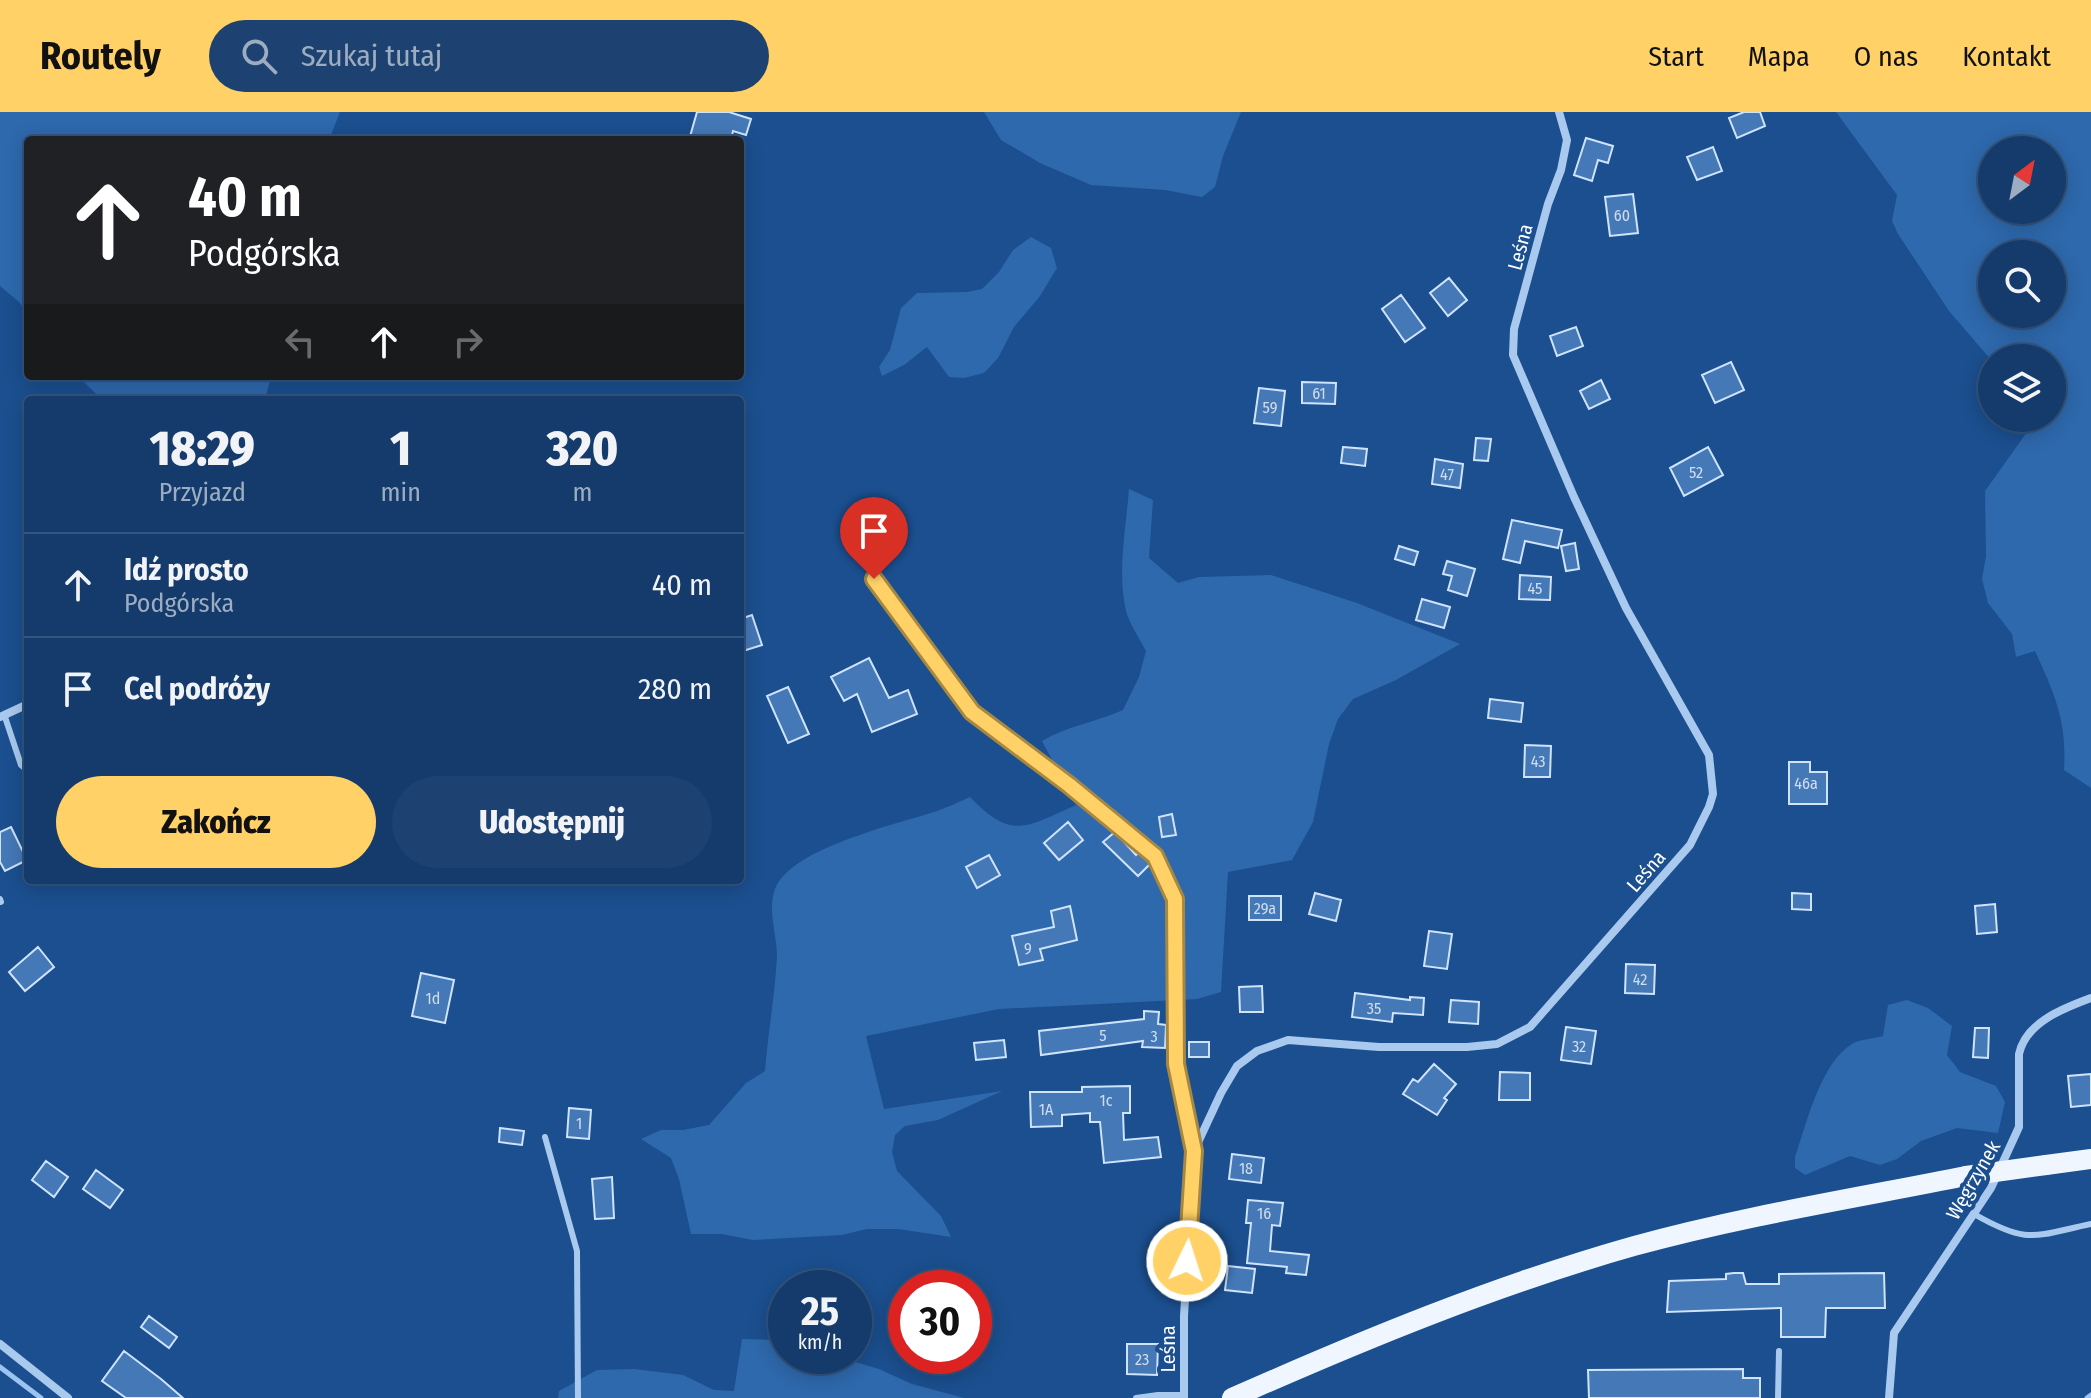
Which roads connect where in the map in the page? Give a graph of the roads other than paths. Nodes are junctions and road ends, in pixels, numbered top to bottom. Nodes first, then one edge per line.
1 (1559, 112) edge
2 (874, 579) dead end
3 (24, 706) edge
4 (2, 717) edge
5 (24, 768) edge
6 (2091, 998) edge
7 (545, 1137) dead end
8 (1194, 1151) junction
9 (2091, 1159) edge
10 (1974, 1214) junction
11 (2091, 1224) edge
12 (0, 1344) edge
13 (1779, 1351) dead end
14 (1184, 1397) edge
15 (68, 1398) edge
16 (578, 1398) edge
17 (1136, 1398) edge
18 (1232, 1398) edge
19 (1778, 1398) edge
20 (1889, 1398) edge

1 - 8 street, Leśna
2 - 8 street
3 - 4 street
4 - 5 lane
6 - 10 street, Węgrzynek
7 - 16 lane
8 - 14 street, Leśna
9 - 18 main road, bridge
10 - 11 lane
10 - 20 street, Węgrzynek
12 - 15 street
13 - 19 lane
14 - 17 lane

